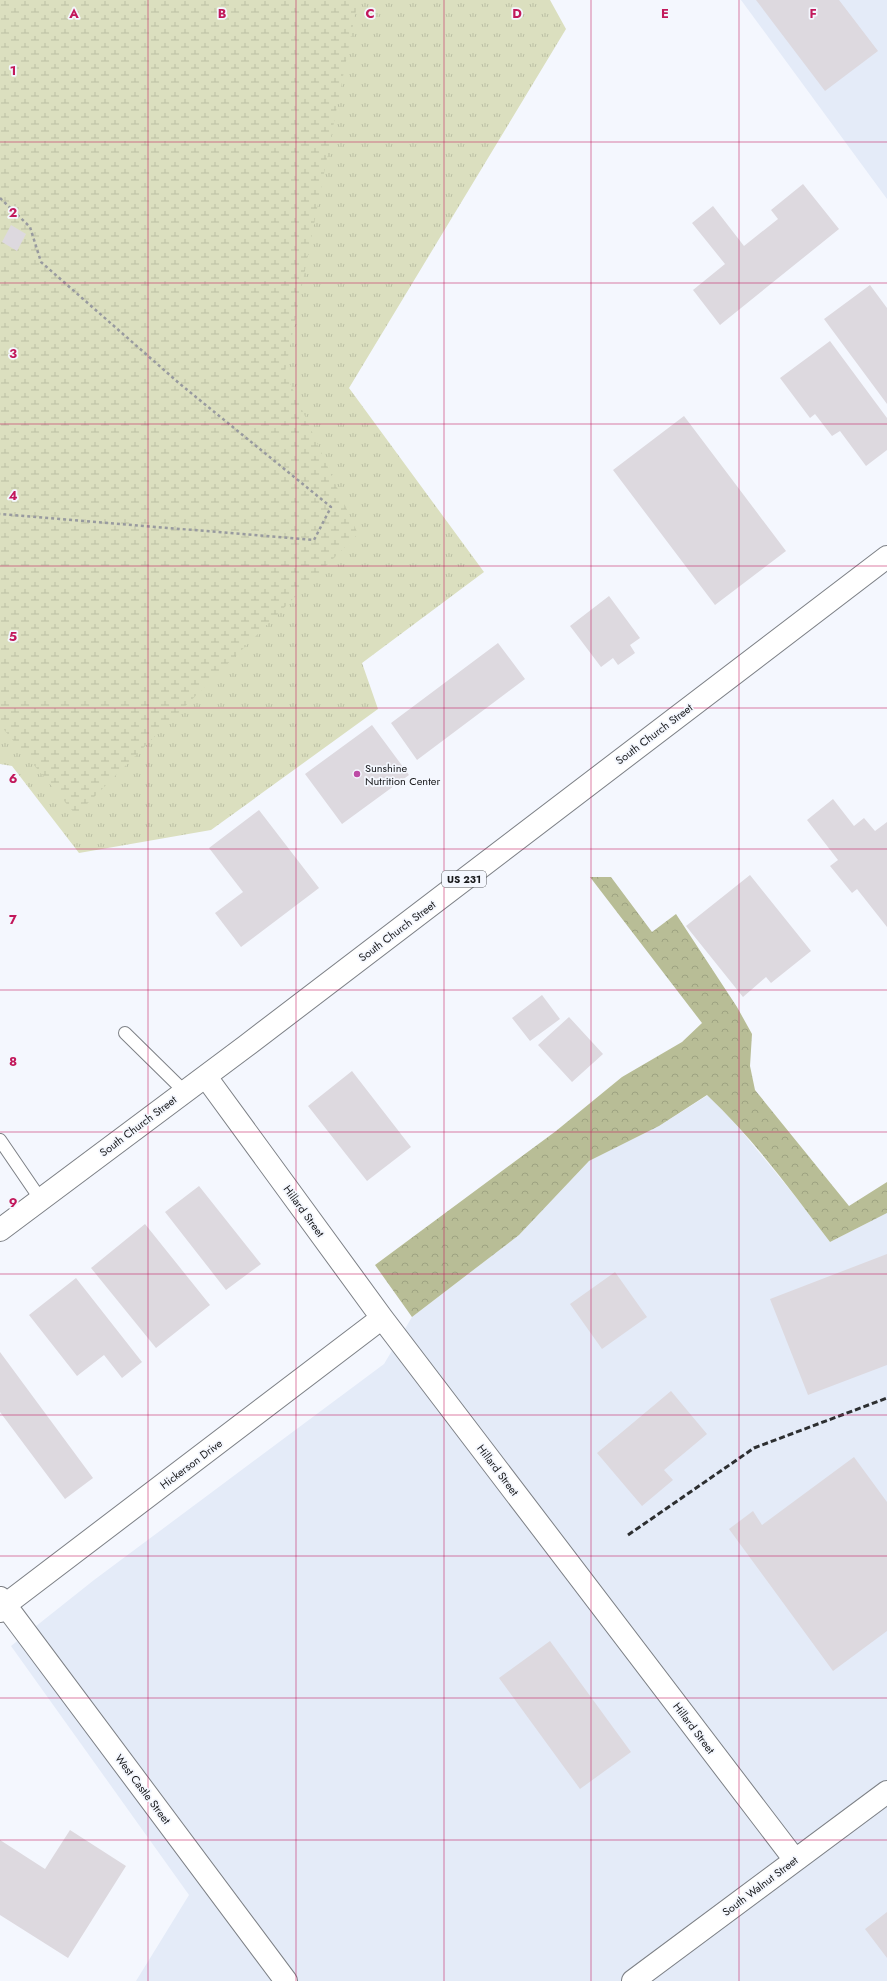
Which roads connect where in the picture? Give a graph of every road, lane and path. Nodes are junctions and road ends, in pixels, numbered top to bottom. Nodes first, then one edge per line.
1 (0, 198) edge
2 (0, 514) edge
3 (887, 557) edge
4 (125, 1033) dead end
5 (206, 1077) junction
6 (184, 1091) junction
7 (0, 1140) edge
8 (41, 1200) junction
9 (0, 1230) edge
10 (382, 1318) junction
11 (2, 1605) edge
12 (887, 1792) edge
13 (795, 1860) junction
14 (286, 1981) edge
15 (633, 1981) edge

1 - 2 path
3 - 5 street, South Church Street / US 231
4 - 6 lane
5 - 6 street, South Church Street / US 231
5 - 10 street, Hillard Street
6 - 8 street, South Church Street / US 231
7 - 8 lane
8 - 9 street, South Church Street / US 231
10 - 11 street, Hickerson Drive
10 - 13 street, Hillard Street
11 - 14 street, West Castle Street
12 - 13 street, South Walnut Street
13 - 15 street, South Walnut Street

